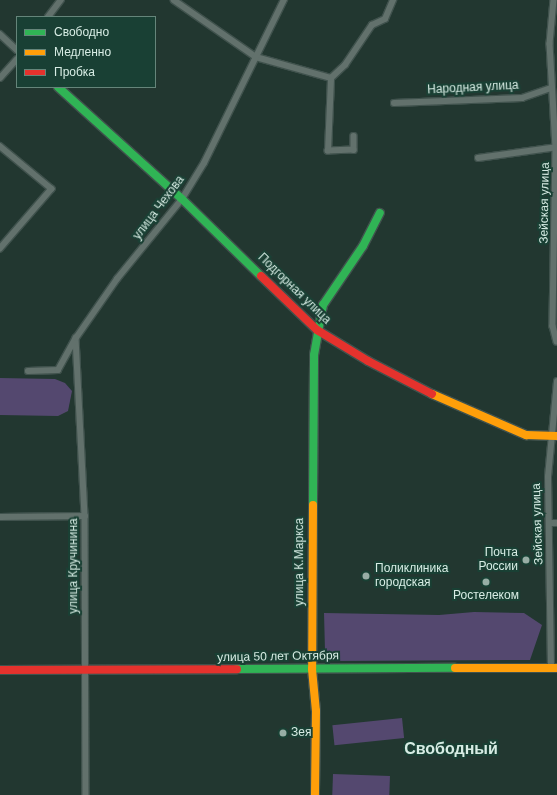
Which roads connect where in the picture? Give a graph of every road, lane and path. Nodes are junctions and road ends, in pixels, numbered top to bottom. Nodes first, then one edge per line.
1 (61, 0) edge
2 (174, 0) edge
3 (284, 0) edge
4 (393, 0) edge
5 (554, 0) edge
6 (49, 16) edge
7 (0, 34) edge
8 (16, 49) edge
9 (256, 57) junction
10 (16, 60) edge
11 (0, 78) edge
12 (331, 78) junction
13 (59, 88) edge
14 (551, 88) junction
15 (394, 103) dead end
16 (556, 103) edge
17 (354, 136) dead end
18 (0, 146) edge
19 (557, 148) edge
20 (478, 158) dead end
21 (182, 199) junction
22 (380, 213) dead end
23 (0, 249) edge
24 (318, 330) junction
25 (76, 338) junction
26 (557, 342) edge
27 (28, 371) dead end
28 (557, 381) edge
29 (554, 436) edge
30 (85, 516) junction
31 (0, 517) edge
32 (550, 523) junction
33 (557, 523) edge
34 (554, 668) edge
35 (312, 669) junction
36 (0, 670) edge
37 (84, 671) junction
38 (86, 795) edge
39 (315, 795) edge

1 - 6 street
2 - 9 street
3 - 9 street, улица Чехова
4 - 12 street
5 - 14 street, Зейская улица
7 - 8 street
9 - 12 street
9 - 21 street, улица Чехова
10 - 11 street
12 - 17 street
13 - 21 street, Подгорная улица
14 - 15 street, Народная улица
14 - 16 street, Зейская улица
16 - 19 street, Зейская улица
18 - 23 street
19 - 20 street
19 - 26 street, Зейская улица
21 - 24 street, Подгорная улица
21 - 25 street, улица Чехова
22 - 24 street, улица К.Маркса
24 - 29 street, Подгорная улица
24 - 35 street, улица К.Маркса
25 - 27 street, улица Чехова
25 - 30 street, улица Кручинина
28 - 29 street, Зейская улица
29 - 32 street, Зейская улица
30 - 31 street
30 - 37 street, улица Кручинина
32 - 33 street
32 - 34 street, Зейская улица
34 - 35 street, улица 50 лет Октября
35 - 37 street, улица 50 лет Октября
35 - 39 street, улица К.Маркса
36 - 37 street, улица 50 лет Октября
37 - 38 street, улица Кручинина

